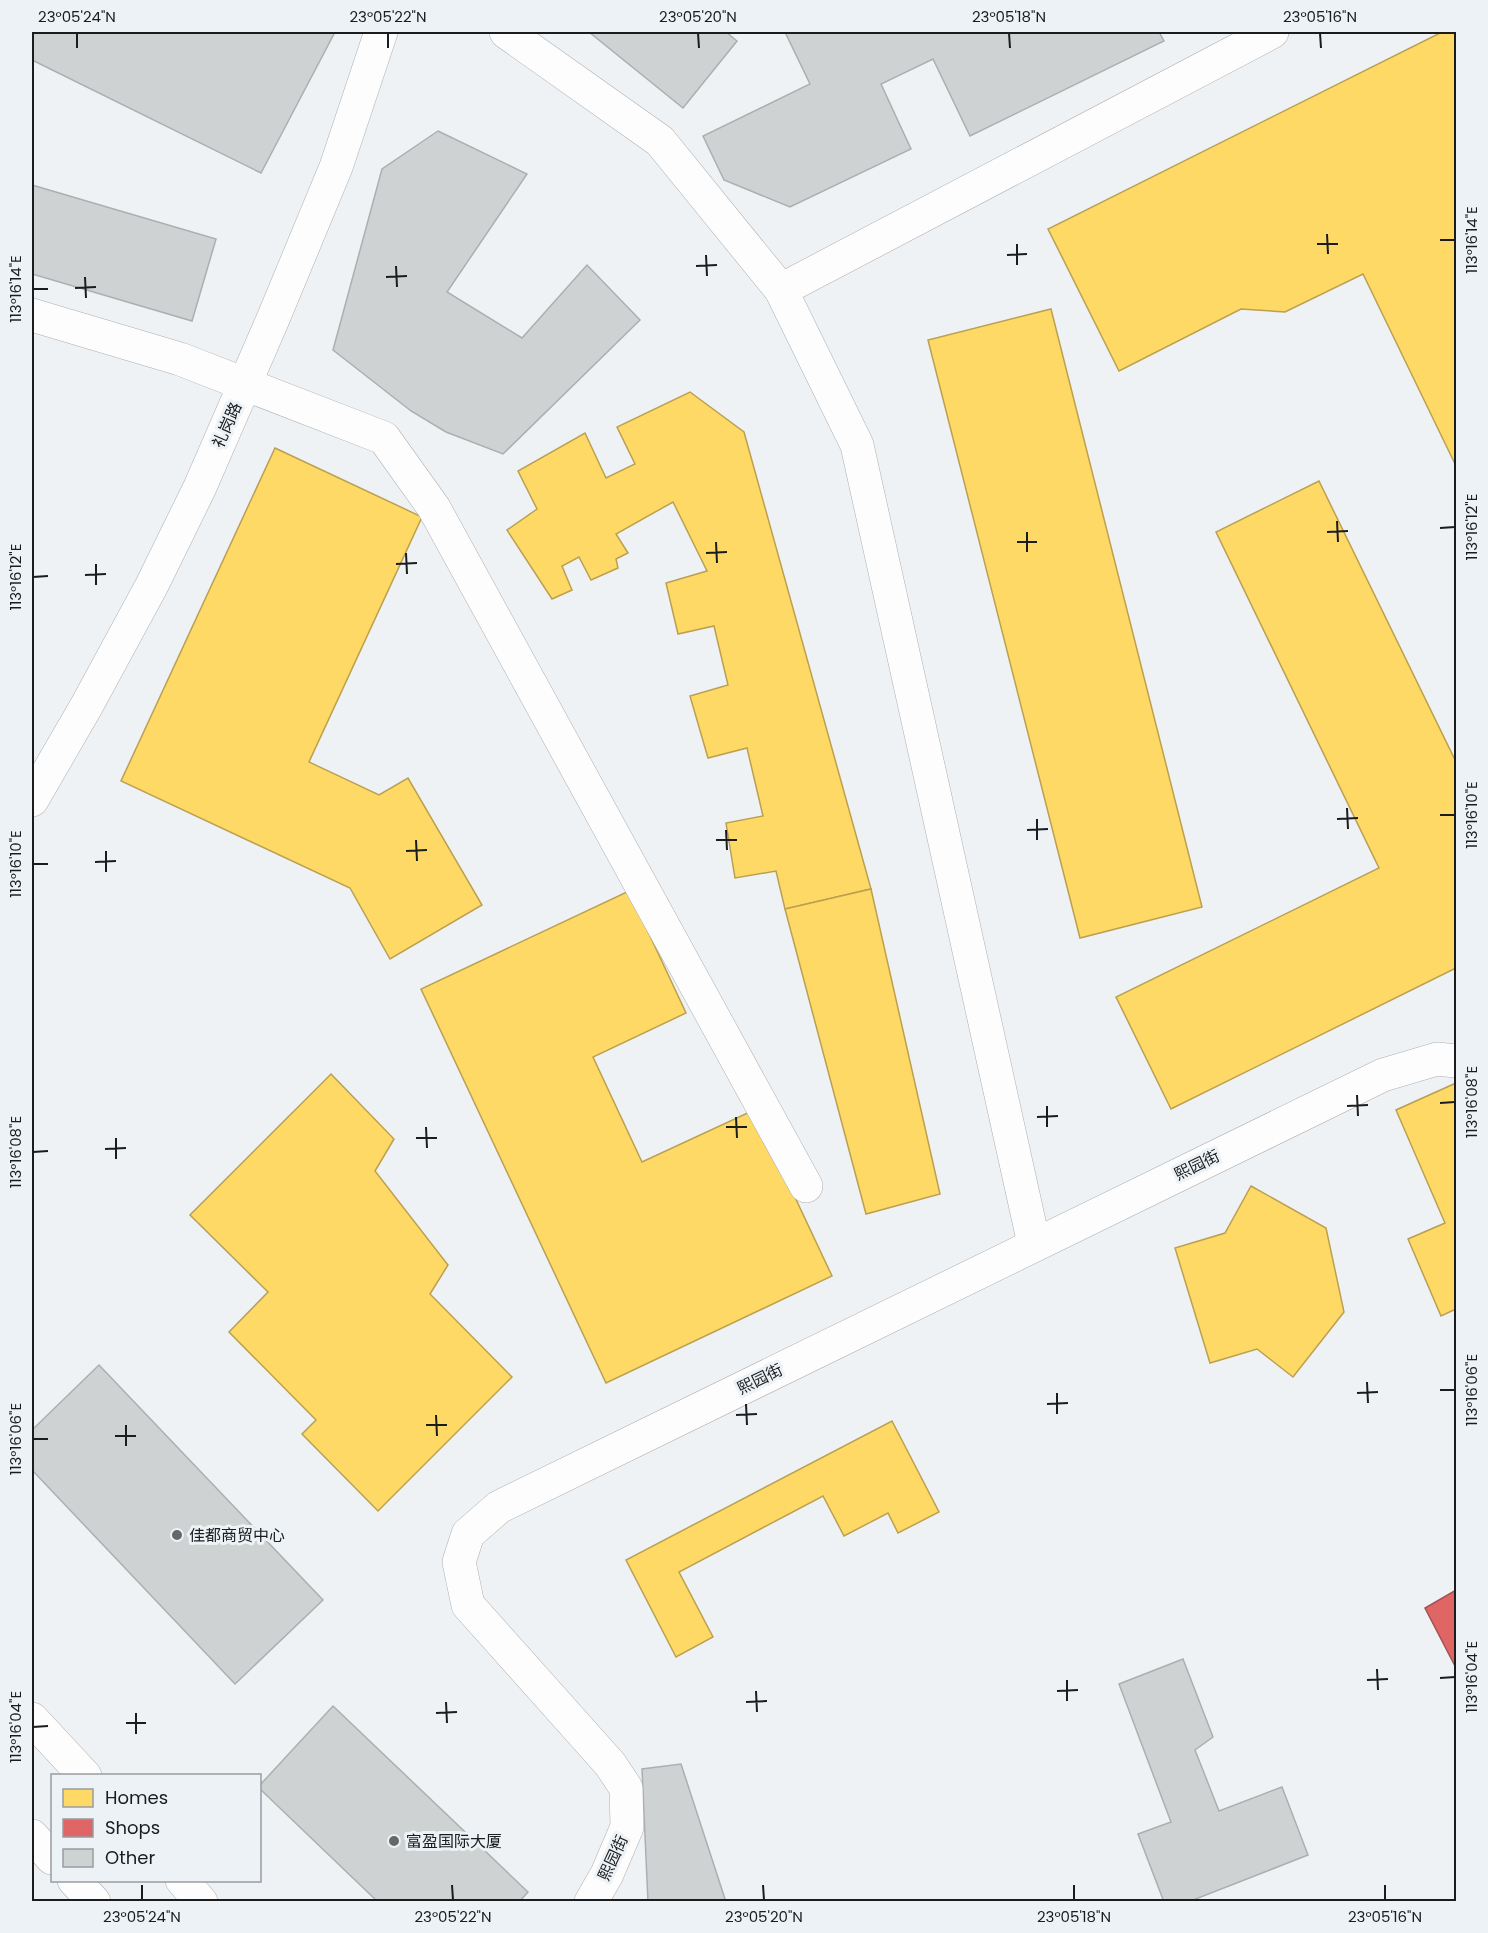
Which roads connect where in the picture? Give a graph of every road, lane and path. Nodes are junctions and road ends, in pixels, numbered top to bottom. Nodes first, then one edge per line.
1 (381, 32) edge
2 (506, 32) edge
3 (1272, 32) edge
4 (781, 290) junction
5 (32, 315) edge
6 (246, 383) junction
7 (32, 800) edge
8 (1456, 1061) edge
9 (806, 1186) dead end
10 (1034, 1245) junction
11 (32, 1719) edge
12 (83, 1774) edge
13 (32, 1836) edge
14 (51, 1857) edge
15 (75, 1882) edge
16 (183, 1882) edge
17 (94, 1902) edge
18 (201, 1902) edge
19 (591, 1902) edge

1 - 6 street, 礼岗路
2 - 4 street
3 - 4 street
4 - 10 street
5 - 6 street
6 - 7 street, 礼岗路
6 - 9 street
8 - 10 street, 熙园街
10 - 19 street, 熙园街
11 - 12 street
13 - 14 street
15 - 17 street
16 - 18 street

